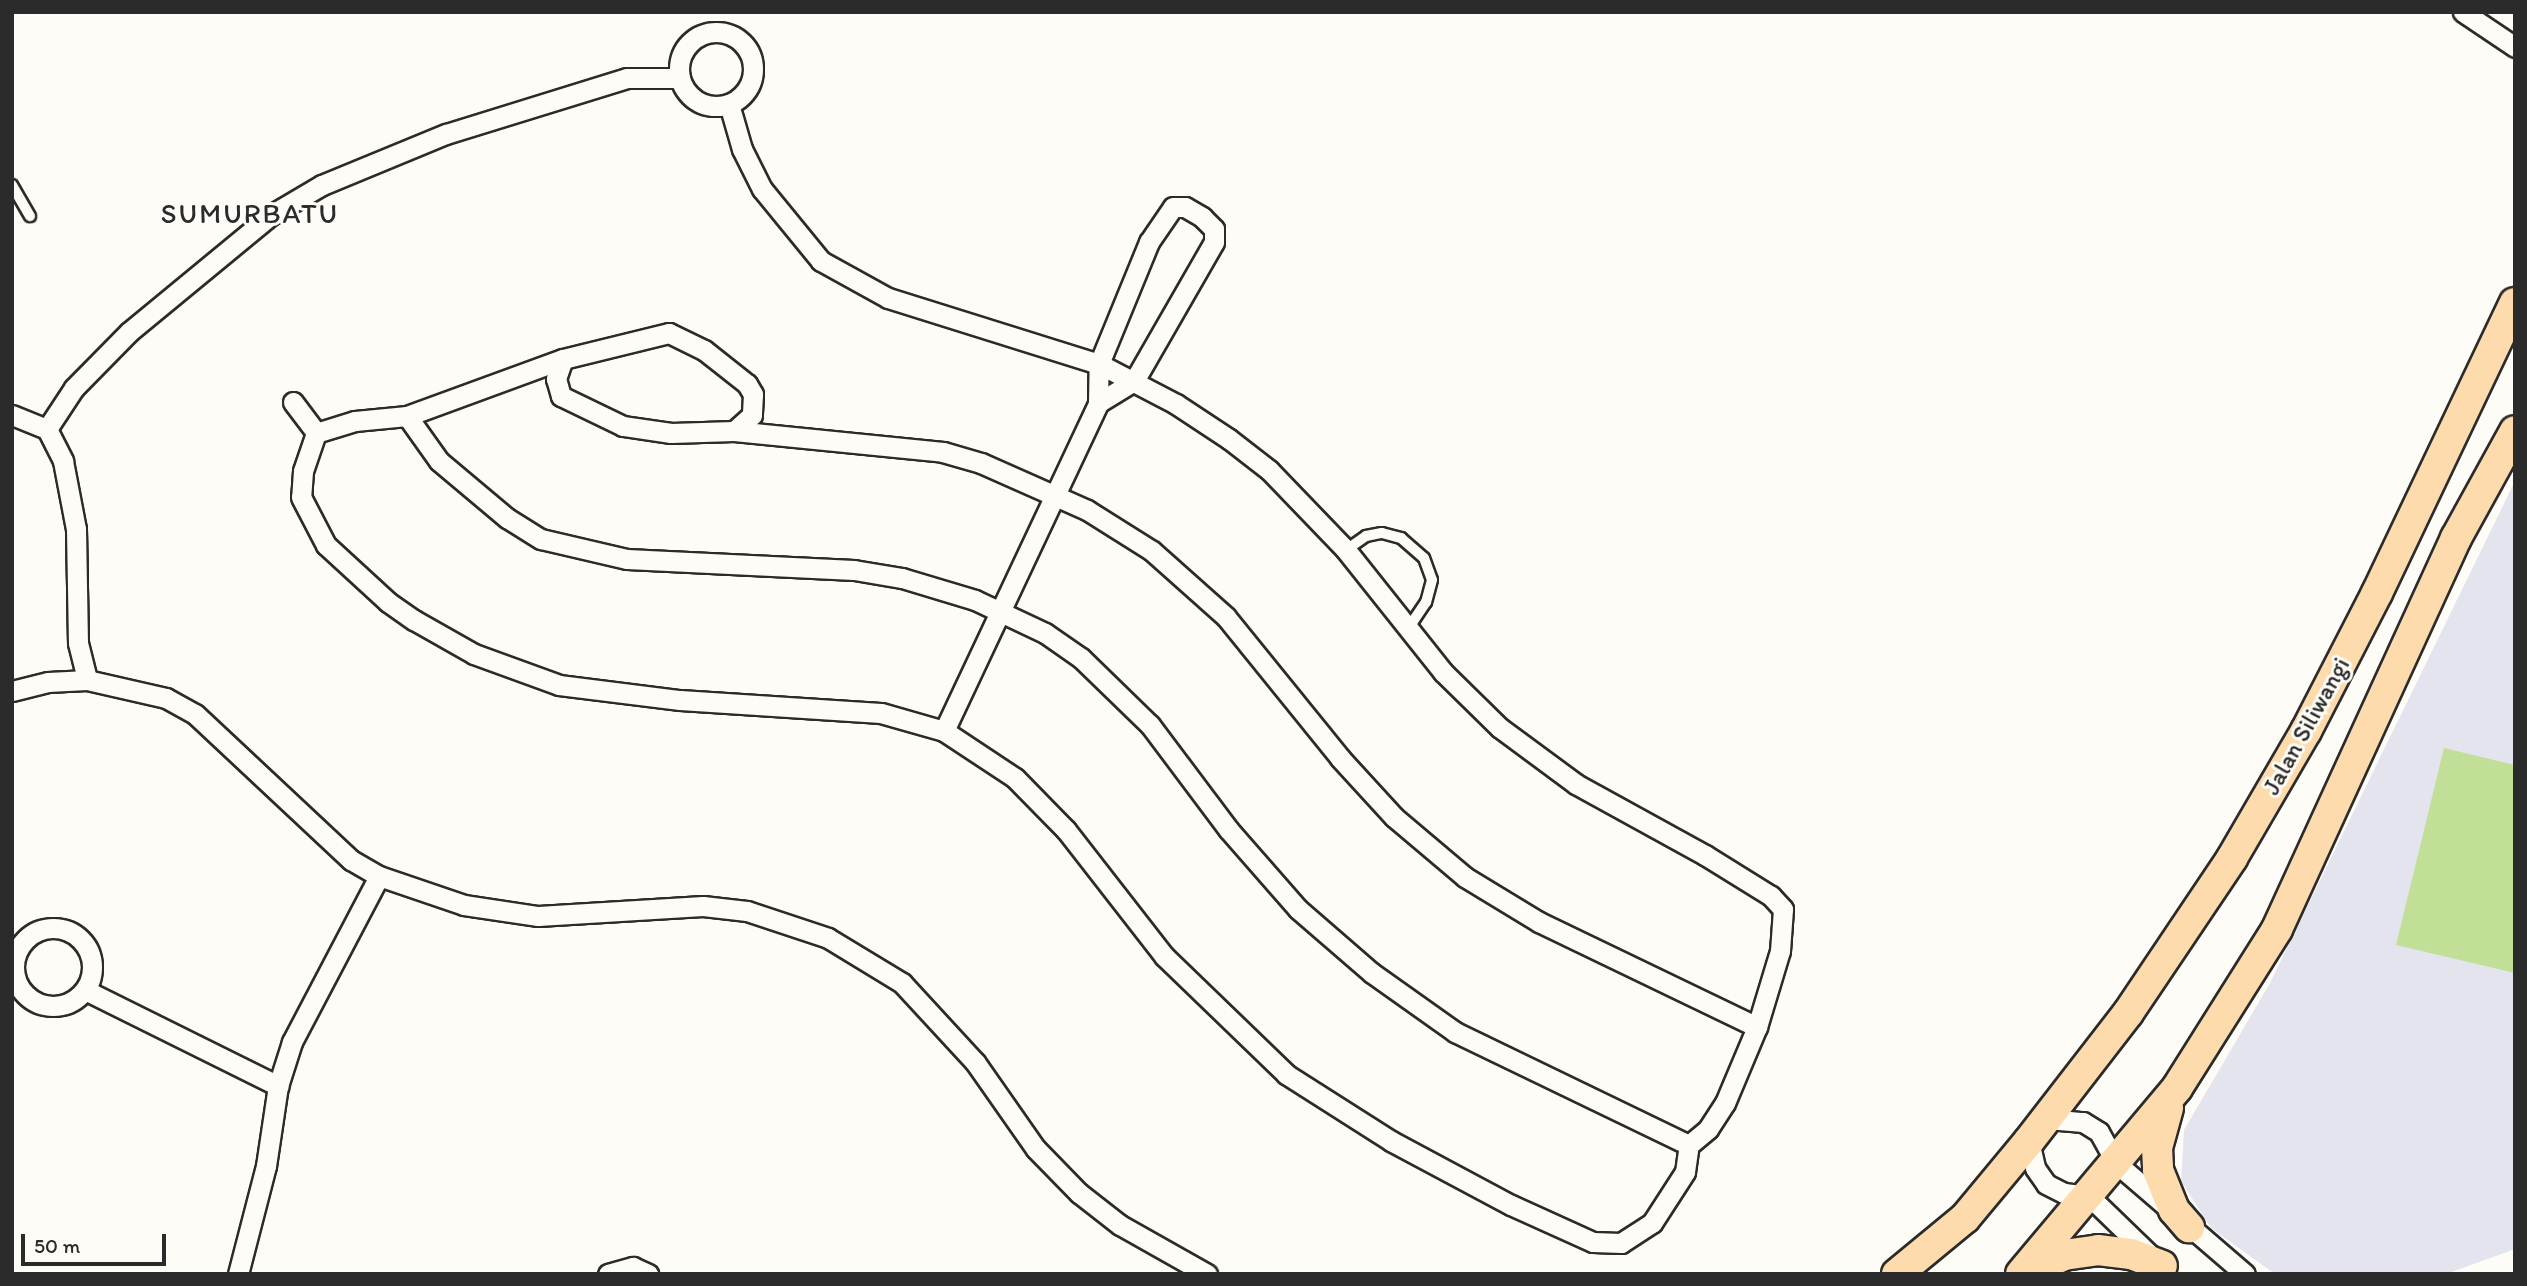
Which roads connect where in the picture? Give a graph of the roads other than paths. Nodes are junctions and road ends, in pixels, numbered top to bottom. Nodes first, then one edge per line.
1 (2473, 15) edge
2 (2515, 47) edge
3 (680, 78) junction
4 (729, 104) junction
5 (12, 185) edge
6 (30, 216) dead end
7 (2515, 303) edge
8 (563, 359) junction
9 (1099, 364) junction
10 (1134, 382) junction
11 (293, 402) dead end
12 (1098, 403) junction
13 (12, 415) edge
14 (407, 416) junction
15 (47, 429) junction
16 (734, 431) junction
17 (2515, 431) edge
18 (316, 433) junction
19 (1055, 493) junction
20 (1346, 550) junction
21 (999, 610) junction
22 (1409, 627) junction
23 (87, 680) junction
24 (12, 691) edge
25 (944, 731) junction
26 (379, 876) junction
27 (85, 990) junction
28 (1757, 1027) junction
29 (278, 1086) junction
30 (2177, 1088) junction
31 (2038, 1130) junction
32 (1689, 1145) junction
33 (2116, 1163) junction
34 (2089, 1196) junction
35 (2189, 1227) junction
36 (2168, 1270) edge
37 (243, 1273) edge
38 (608, 1274) edge
39 (648, 1274) edge
40 (1207, 1274) edge
41 (1897, 1274) edge
42 (2021, 1274) edge
43 (2026, 1274) edge
44 (2245, 1274) edge

1 - 2 street
3 - 4 street
3 - 4 street
3 - 15 street
4 - 9 street
5 - 6 lane
7 - 31 main road, Jalan Siliwangi
8 - 14 street
8 - 16 street
8 - 16 street
9 - 10 street
9 - 10 street
9 - 12 street
10 - 12 street
10 - 20 street
11 - 18 street
12 - 19 street
13 - 15 street
14 - 18 street
14 - 21 street
15 - 23 street
16 - 19 street
17 - 30 main road
18 - 25 street
19 - 21 street
19 - 28 street
20 - 22 street
20 - 22 lane
21 - 25 street
21 - 32 street
22 - 28 street
23 - 24 street
23 - 26 street
25 - 32 street
26 - 29 street
26 - 40 street
27 - 27 street
27 - 29 street
28 - 32 street
29 - 37 street
30 - 33 main road
30 - 35 main road
31 - 33 street
31 - 34 street
31 - 41 main road, Jalan Siliwangi
33 - 34 main road
33 - 35 street
34 - 36 street
34 - 42 main road
35 - 44 street
36 - 43 main road
38 - 39 street

